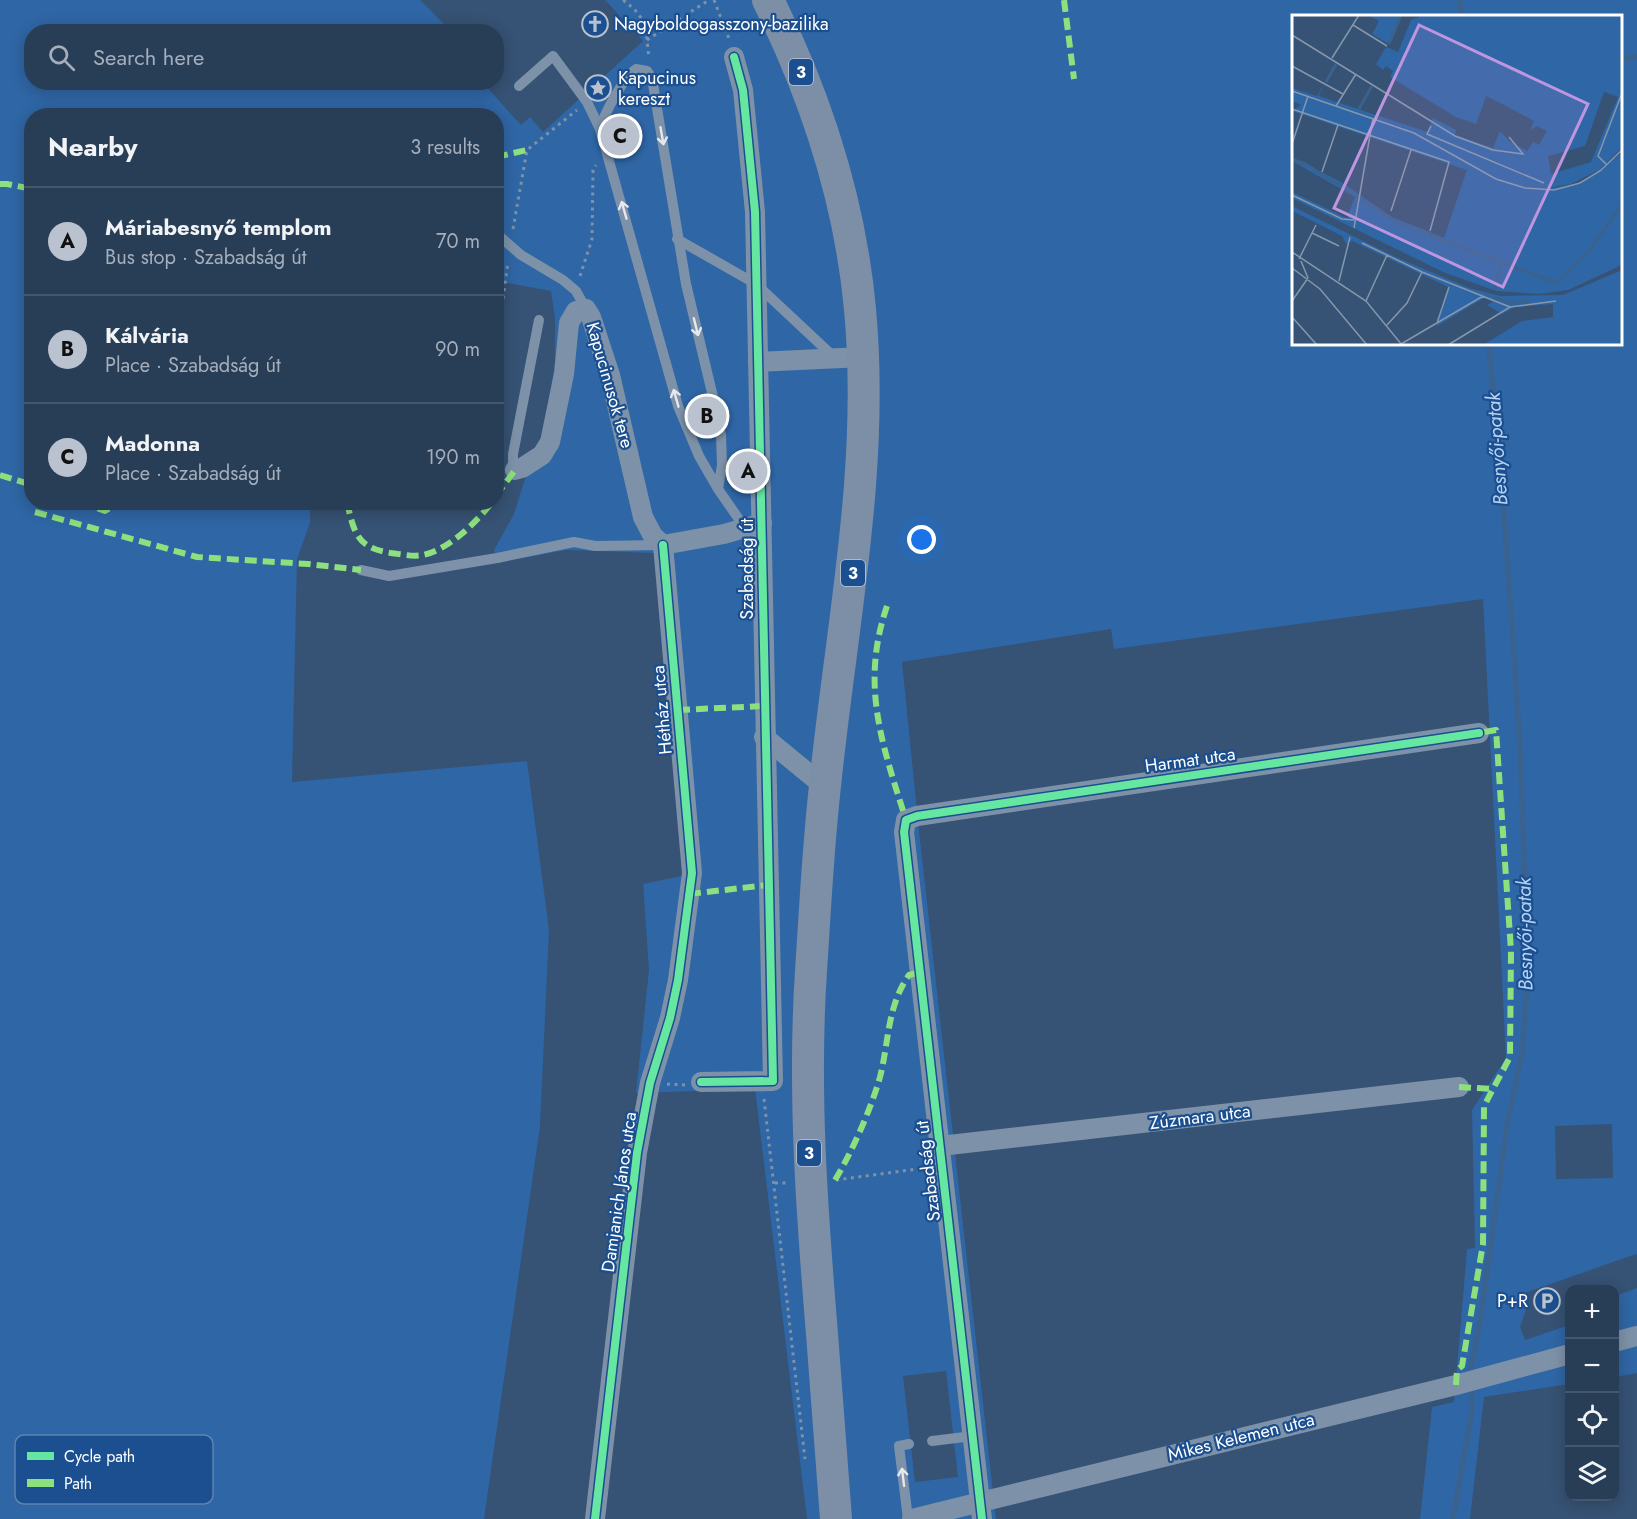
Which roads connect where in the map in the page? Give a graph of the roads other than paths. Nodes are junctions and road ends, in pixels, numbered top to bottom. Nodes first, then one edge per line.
1 (768, 0) edge
2 (734, 57) road end
3 (519, 86) dead end
4 (600, 129) junction
5 (677, 239) junction
6 (504, 240) edge
7 (756, 284) junction
8 (586, 309) junction
9 (539, 320) dead end
10 (849, 357) junction
11 (758, 362) junction
12 (515, 470) joint
13 (718, 489) junction
14 (753, 526) junction
15 (663, 545) junction
16 (361, 570) dead end
17 (1479, 733) dead end
18 (764, 737) junction
19 (825, 787) junction
20 (906, 820) joint
21 (692, 873) joint
22 (701, 1082) dead end
23 (1459, 1087) dead end
24 (941, 1156) junction
25 (1637, 1336) edge
26 (1619, 1341) edge
27 (1565, 1354) edge
28 (973, 1436) junction
29 (932, 1442) dead end
30 (909, 1444) dead end
31 (981, 1510) edge
32 (595, 1519) edge
33 (836, 1519) edge
34 (910, 1519) edge

1 - 10 main road, 3
2 - 7 street, Szabadság út
3 - 4 lane
4 -> 5 lane
13 -> 4 lane
5 - 7 lane
5 -> 13 lane
6 - 8 lane
7 - 10 lane
7 - 11 street, Szabadság út
8 - 12 street, Kapucinusok tere
8 - 15 street, Kapucinusok tere
9 - 12 lane
10 - 11 street
10 - 19 main road, 3
11 - 14 street, Szabadság út
13 - 14 lane
14 - 15 street
14 - 18 street, Szabadság út
15 - 16 lane
15 - 21 street, Hétház utca
17 - 20 street, Harmat utca
18 - 19 street
18 - 22 street, Szabadság út
19 - 33 main road, 3
20 - 24 street, Szabadság út
21 - 32 street, Damjanich János utca
23 - 24 street, Zúzmara utca
24 - 28 street, Szabadság út
25 - 26 street
27 - 31 street, Mikes Kelemen utca
28 - 29 lane
28 - 31 street, Szabadság út
34 -> 30 lane
31 - 34 street, Mikes Kelemen utca

